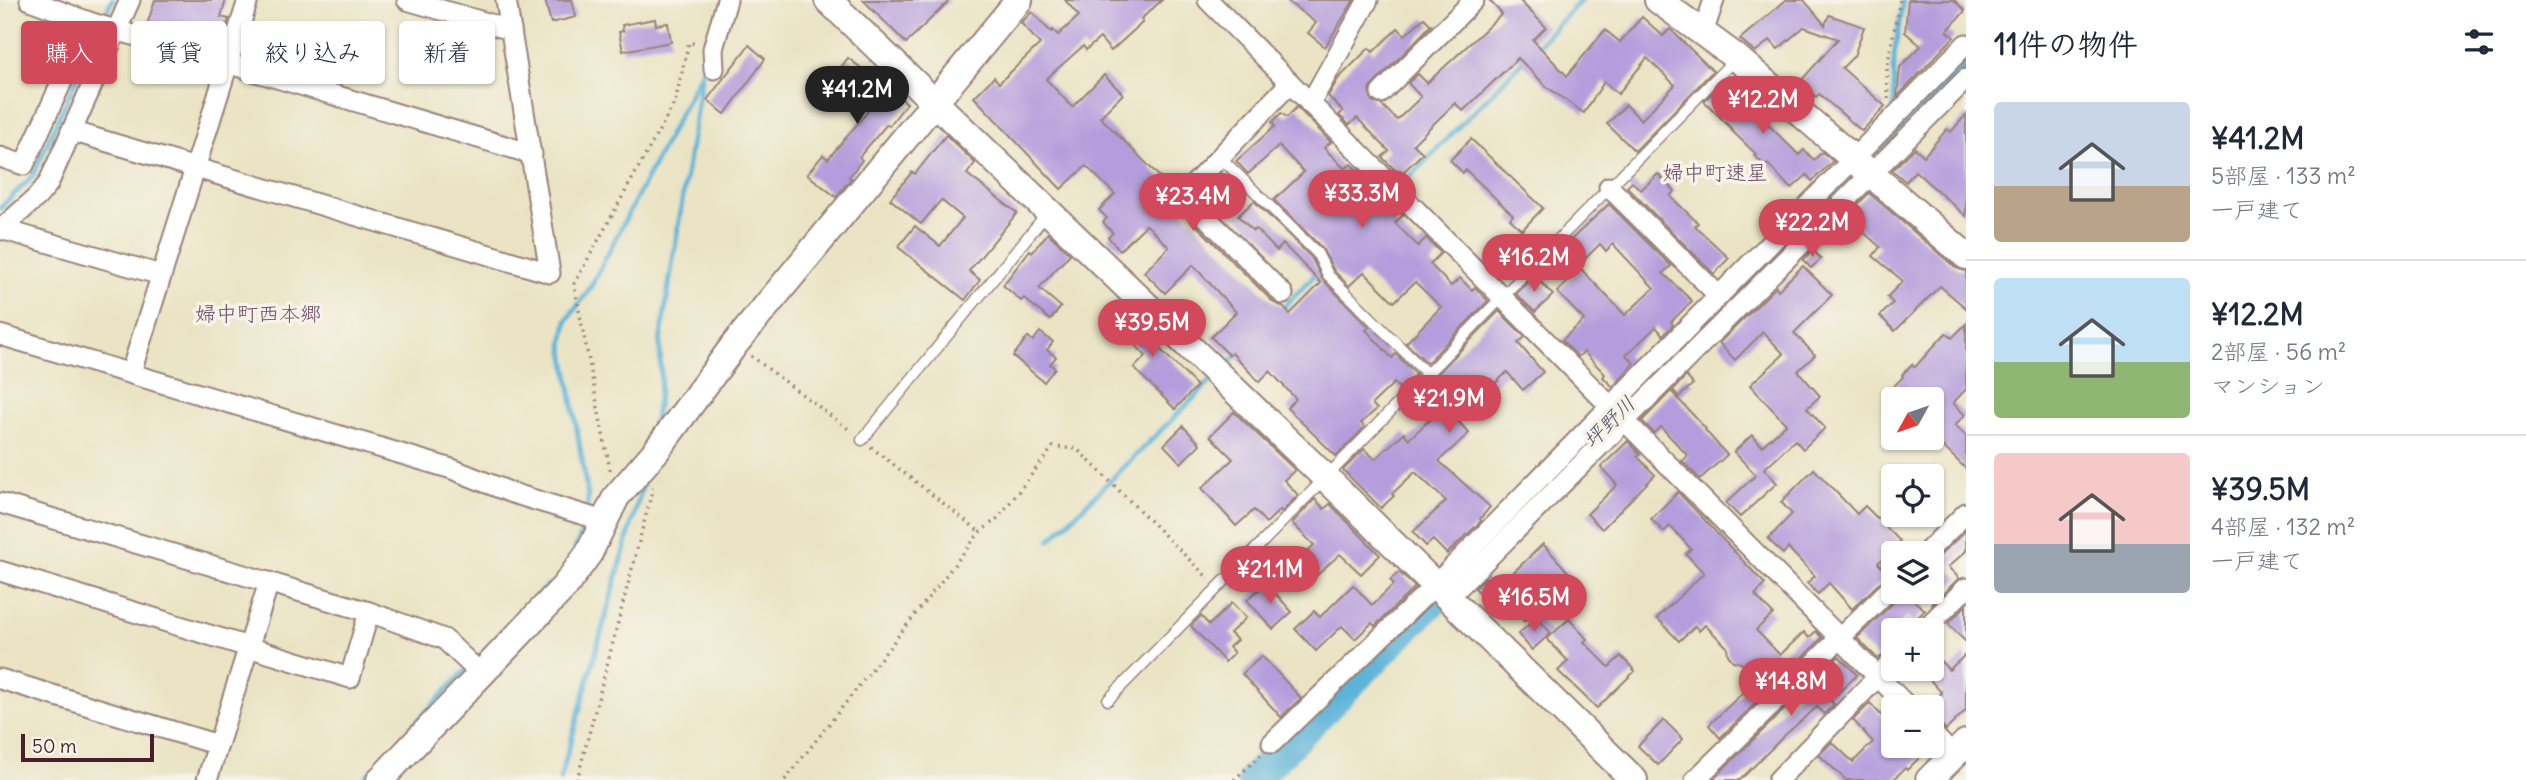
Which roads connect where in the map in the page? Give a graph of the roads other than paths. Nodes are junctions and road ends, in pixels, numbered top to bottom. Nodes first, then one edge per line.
1 (30, 0) edge
2 (130, 0) edge
3 (248, 0) edge
4 (407, 0) edge
5 (506, 0) edge
6 (727, 0) edge
7 (828, 0) edge
8 (1019, 0) edge
9 (1208, 0) edge
10 (1368, 0) edge
11 (1474, 0) edge
12 (1658, 0) edge
13 (1714, 0) edge
14 (53, 4) edge
15 (87, 21) edge
16 (117, 28) edge
17 (511, 30) junction
18 (1703, 33) junction
19 (1966, 44) edge
20 (1737, 58) junction
21 (713, 59) road end
22 (227, 64) joint
23 (1966, 79) edge
24 (1290, 83) junction
25 (61, 84) edge
26 (92, 84) edge
27 (221, 84) edge
28 (1381, 93) dead end
29 (936, 103) junction
30 (1310, 104) junction
31 (71, 131) junction
32 (532, 154) junction
33 (0, 157) edge
34 (1220, 157) junction
35 (1862, 167) junction
36 (196, 170) junction
37 (1609, 187) junction
38 (1048, 212) junction
39 (1, 229) edge
40 (1966, 256) edge
41 (161, 275) junction
42 (1283, 294) dead end
43 (1719, 296) junction
44 (1500, 297) junction
45 (0, 335) edge
46 (131, 372) junction
47 (1427, 374) junction
48 (1609, 408) junction
49 (1625, 423) junction
50 (862, 440) dead end
51 (1325, 477) junction
52 (0, 503) edge
53 (610, 509) junction
54 (1966, 513) edge
55 (1938, 541) edge
56 (0, 570) edge
57 (269, 582) junction
58 (1966, 588) edge
59 (1442, 592) junction
60 (1881, 597) edge
61 (369, 612) junction
62 (1936, 618) edge
63 (1840, 637) junction
64 (249, 646) junction
65 (1881, 672) edge
66 (480, 673) junction
67 (1878, 675) junction
68 (0, 679) edge
69 (1897, 695) edge
70 (1108, 700) dead end
71 (1944, 740) edge
72 (1272, 743) road end
73 (218, 746) junction
74 (1960, 749) edge
75 (207, 780) edge
76 (380, 780) edge
77 (1634, 780) edge
78 (1695, 780) edge
79 (1778, 780) edge
80 (1929, 780) edge

1 - 14 street
2 - 16 street
3 - 22 street
4 - 17 street
5 - 17 street
6 - 21 street
7 - 29 street
8 - 29 street
9 - 24 street
10 - 30 street
11 - 28 street
12 - 18 street
13 - 18 street
14 - 15 street
17 - 32 street
18 - 20 street
19 - 35 street
20 - 35 street
20 - 37 lane
22 - 32 street
23 - 35 street
24 - 30 street
24 - 34 street
25 - 33 street
26 - 31 street
27 - 36 street
29 - 38 street
29 - 53 street
30 - 44 street
31 - 36 street
31 - 39 street
32 - 36 street
34 - 42 street
34 - 47 lane
35 - 40 street
35 - 43 street
35 - 49 street
36 - 41 street
37 - 43 street
37 - 44 lane
38 - 50 lane
38 - 51 street
39 - 41 street
41 - 46 street
43 - 48 street
44 - 47 lane
44 - 48 street
45 - 46 street
46 - 53 street
47 - 51 lane
48 - 49 street
48 - 59 street
49 - 59 street
49 - 63 street
51 - 59 street
51 - 70 lane
52 - 57 street
53 - 66 street
54 - 55 street
56 - 64 street
57 - 61 street
57 - 64 street
58 - 62 street
59 - 72 street
59 - 77 street
60 - 63 street
61 - 64 street
61 - 66 street
63 - 67 street
63 - 78 street
64 - 73 street
65 - 67 street
66 - 76 street
67 - 69 street
67 - 79 street
68 - 73 street
71 - 74 street
73 - 75 street
74 - 80 street

